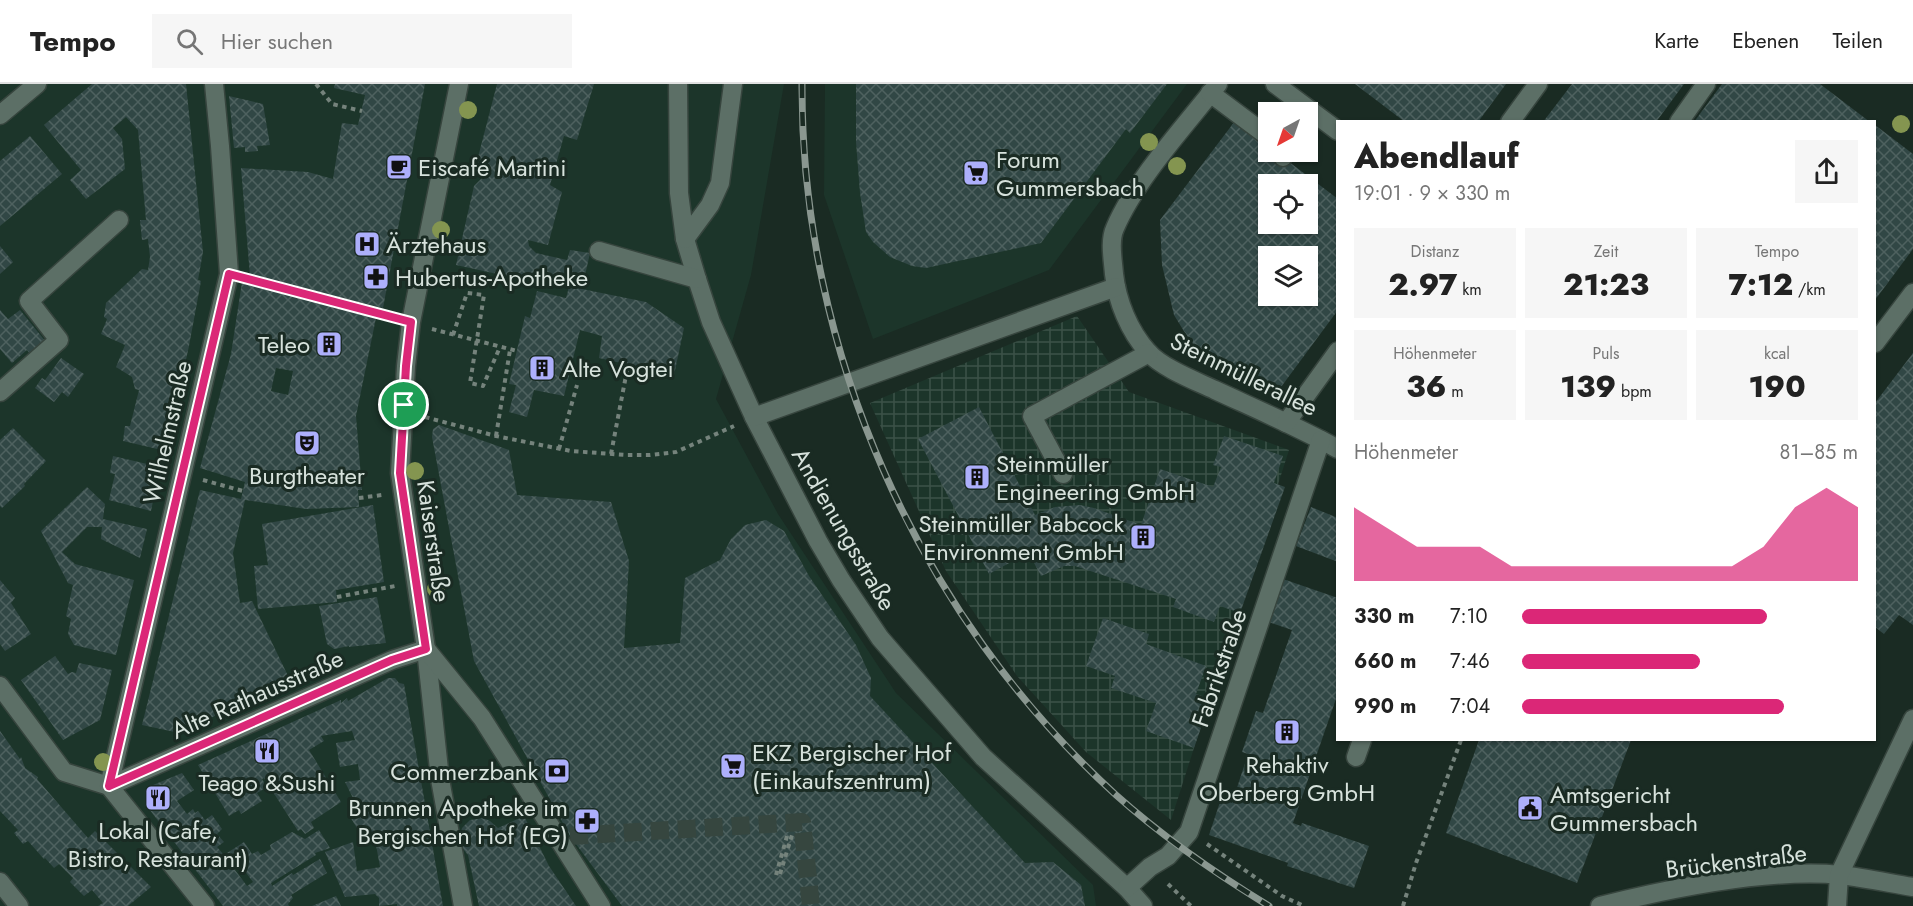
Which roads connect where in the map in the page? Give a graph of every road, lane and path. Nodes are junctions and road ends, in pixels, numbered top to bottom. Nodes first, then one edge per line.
1 (37, 84) edge
2 (213, 84) edge
3 (316, 84) edge
4 (459, 84) edge
5 (678, 84) edge
6 (733, 84) edge
7 (1275, 84) edge
8 (1538, 84) edge
9 (1706, 84) edge
10 (1214, 89) edge
11 (362, 111) dead end
12 (0, 115) edge
13 (1511, 120) edge
14 (1680, 120) edge
15 (1258, 127) edge
16 (1336, 130) edge
17 (119, 220) dead end
18 (685, 239) junction
19 (599, 251) dead end
20 (229, 274) junction
21 (697, 279) junction
22 (1116, 287) junction
23 (1913, 293) edge
24 (411, 322) junction
25 (442, 332) dead end
26 (453, 335) junction
27 (476, 341) junction
28 (1876, 342) edge
29 (500, 347) junction
30 (510, 350) junction
31 (517, 351) dead end
32 (1149, 353) junction
33 (1336, 354) edge
34 (628, 365) dead end
35 (577, 385) dead end
36 (0, 392) edge
37 (404, 405) junction
38 (754, 417) junction
39 (1286, 423) junction
40 (496, 436) junction
41 (1321, 440) junction
42 (559, 448) junction
43 (1336, 448) edge
44 (611, 454) junction
45 (1063, 474) dead end
46 (232, 488) dead end
47 (243, 491) dead end
48 (389, 587) dead end
49 (337, 597) dead end
50 (426, 649) junction
51 (0, 686) edge
52 (1913, 719) edge
53 (1362, 741) edge
54 (1461, 741) edge
55 (1356, 758) dead end
56 (109, 786) junction
57 (1189, 832) junction
58 (790, 836) dead end
59 (1150, 867) junction
60 (778, 875) dead end
61 (1839, 875) junction
62 (0, 882) edge
63 (1913, 887) edge
64 (1127, 888) junction
65 (19, 906) edge
66 (205, 906) edge
67 (463, 906) edge
68 (601, 906) edge
69 (1143, 906) edge
70 (1191, 906) edge
71 (1304, 906) edge
72 (1403, 906) edge
73 (1600, 906) edge
74 (1837, 906) edge

1 - 12 street
2 - 20 street, Wilhelmstraße
3 - 11 path
4 - 24 street, Kaiserstraße
5 - 18 street, Andienungsstraße
6 - 18 street
7 - 16 street
8 - 13 street
9 - 14 street
10 - 15 street
10 - 22 street, Steinmüllerallee
17 - 36 street
18 - 21 street, Andienungsstraße
19 - 21 street
20 - 24 path
20 - 56 street, Wilhelmstraße
21 - 38 street, Andienungsstraße
22 - 32 street, Steinmüllerallee
22 - 38 street
23 - 28 street
24 - 37 street, Kaiserstraße
25 - 26 path
26 - 27 path
26 - 27 path
27 - 29 path
27 - 29 path
29 - 30 path
30 - 31 path
30 - 40 path
32 - 39 street, Steinmüllerallee
32 - 45 street
33 - 39 street
34 - 44 path
35 - 42 path
37 - 40 path
37 - 50 street, Kaiserstraße
38 - 44 path
38 - 64 street, Andienungsstraße
39 - 41 street, Steinmüllerallee
40 - 42 path
41 - 43 street, Steinmüllerallee
41 - 57 street, Fabrikstraße
42 - 44 path
46 - 47 path
48 - 49 path
50 - 56 street, Alte Rathausstraße
50 - 67 street, Kaiserstraße
50 - 68 street
51 - 56 street
52 - 61 street
53 - 55 street
54 - 72 path
56 - 66 street
57 - 59 street, Fabrikstraße
57 - 71 path
58 - 60 path
59 - 64 street, Fabrikstraße
59 - 70 path
61 - 63 street, Brückenstraße
61 - 73 street, Brückenstraße
61 - 74 street
62 - 65 street
64 - 69 street, Andienungsstraße

